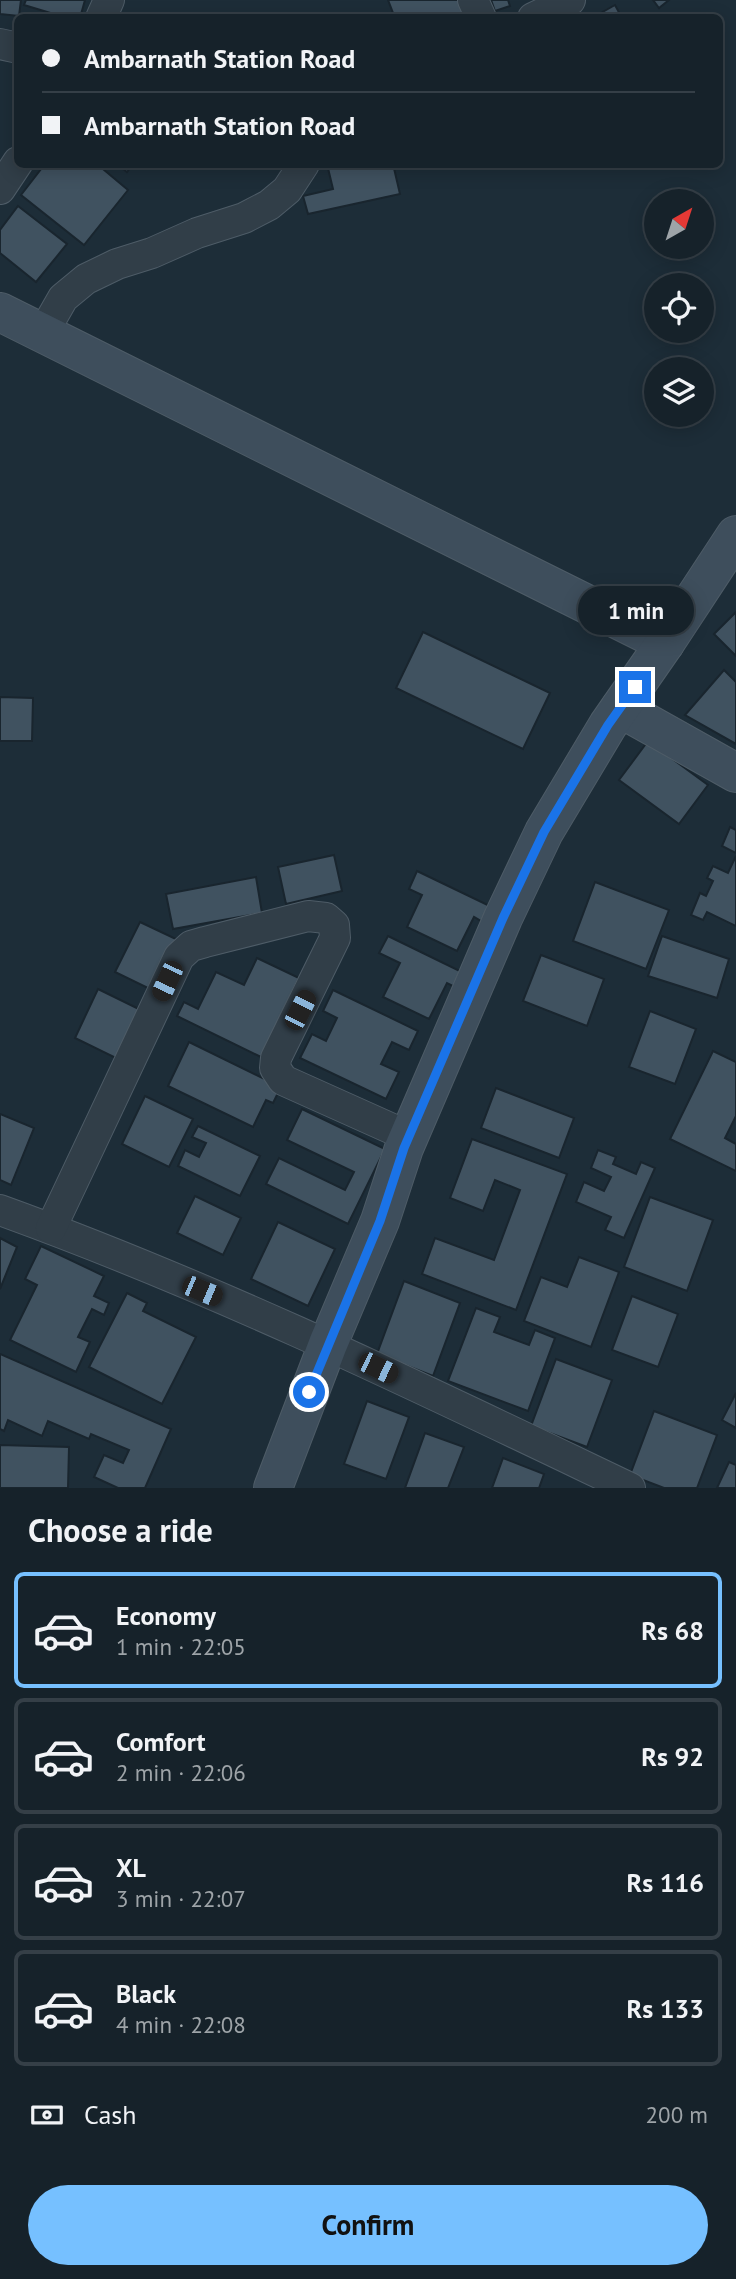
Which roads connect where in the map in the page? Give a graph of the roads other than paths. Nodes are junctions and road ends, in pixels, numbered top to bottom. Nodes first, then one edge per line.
1 (570, 0) edge
2 (541, 14) edge
3 (14, 168) edge
4 (302, 168) edge
5 (0, 189) edge
6 (0, 312) edge
7 (43, 333) junction
8 (736, 535) edge
9 (665, 643) junction
10 (620, 708) junction
11 (736, 773) edge
12 (410, 1136) junction
13 (0, 1210) edge
14 (51, 1228) junction
15 (328, 1344) junction
16 (273, 1488) edge
17 (630, 1488) edge

1 - 2 street
3 - 5 street
4 - 7 street
6 - 7 street
7 - 9 street
8 - 9 street
9 - 10 street
10 - 11 street
10 - 12 street
12 - 14 street
12 - 15 street
13 - 14 street
14 - 15 street
15 - 16 street
15 - 17 street

